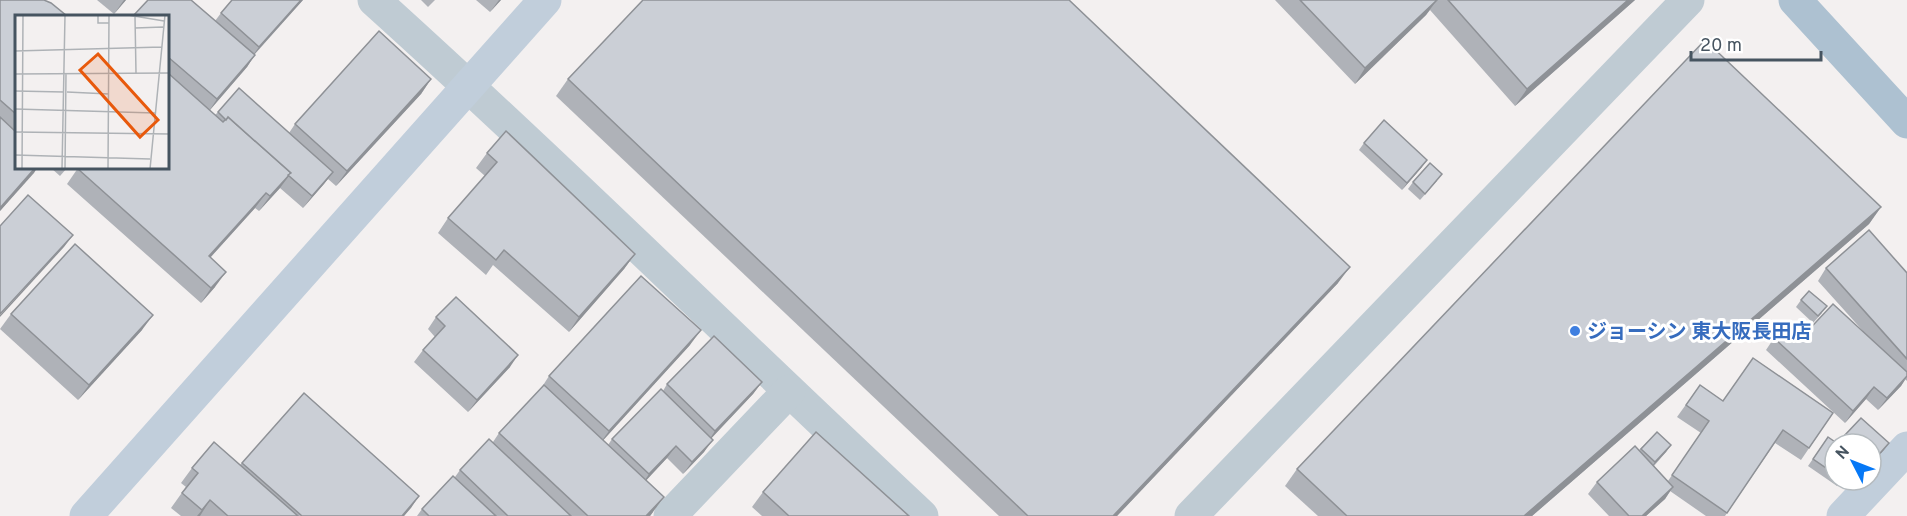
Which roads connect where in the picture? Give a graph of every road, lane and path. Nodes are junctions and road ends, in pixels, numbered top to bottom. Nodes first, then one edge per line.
1 (374, 0) edge
2 (545, 0) edge
3 (1688, 0) edge
4 (1795, 0) edge
5 (469, 85) junction
6 (1907, 122) edge
7 (789, 391) junction
8 (1907, 448) edge
9 (86, 516) edge
10 (669, 516) edge
11 (922, 516) edge
12 (1191, 516) edge
13 (1843, 516) edge

1 - 5 street
2 - 5 street
3 - 12 street
4 - 6 main road
5 - 7 street
5 - 9 street
7 - 10 street
7 - 11 street
8 - 13 street

